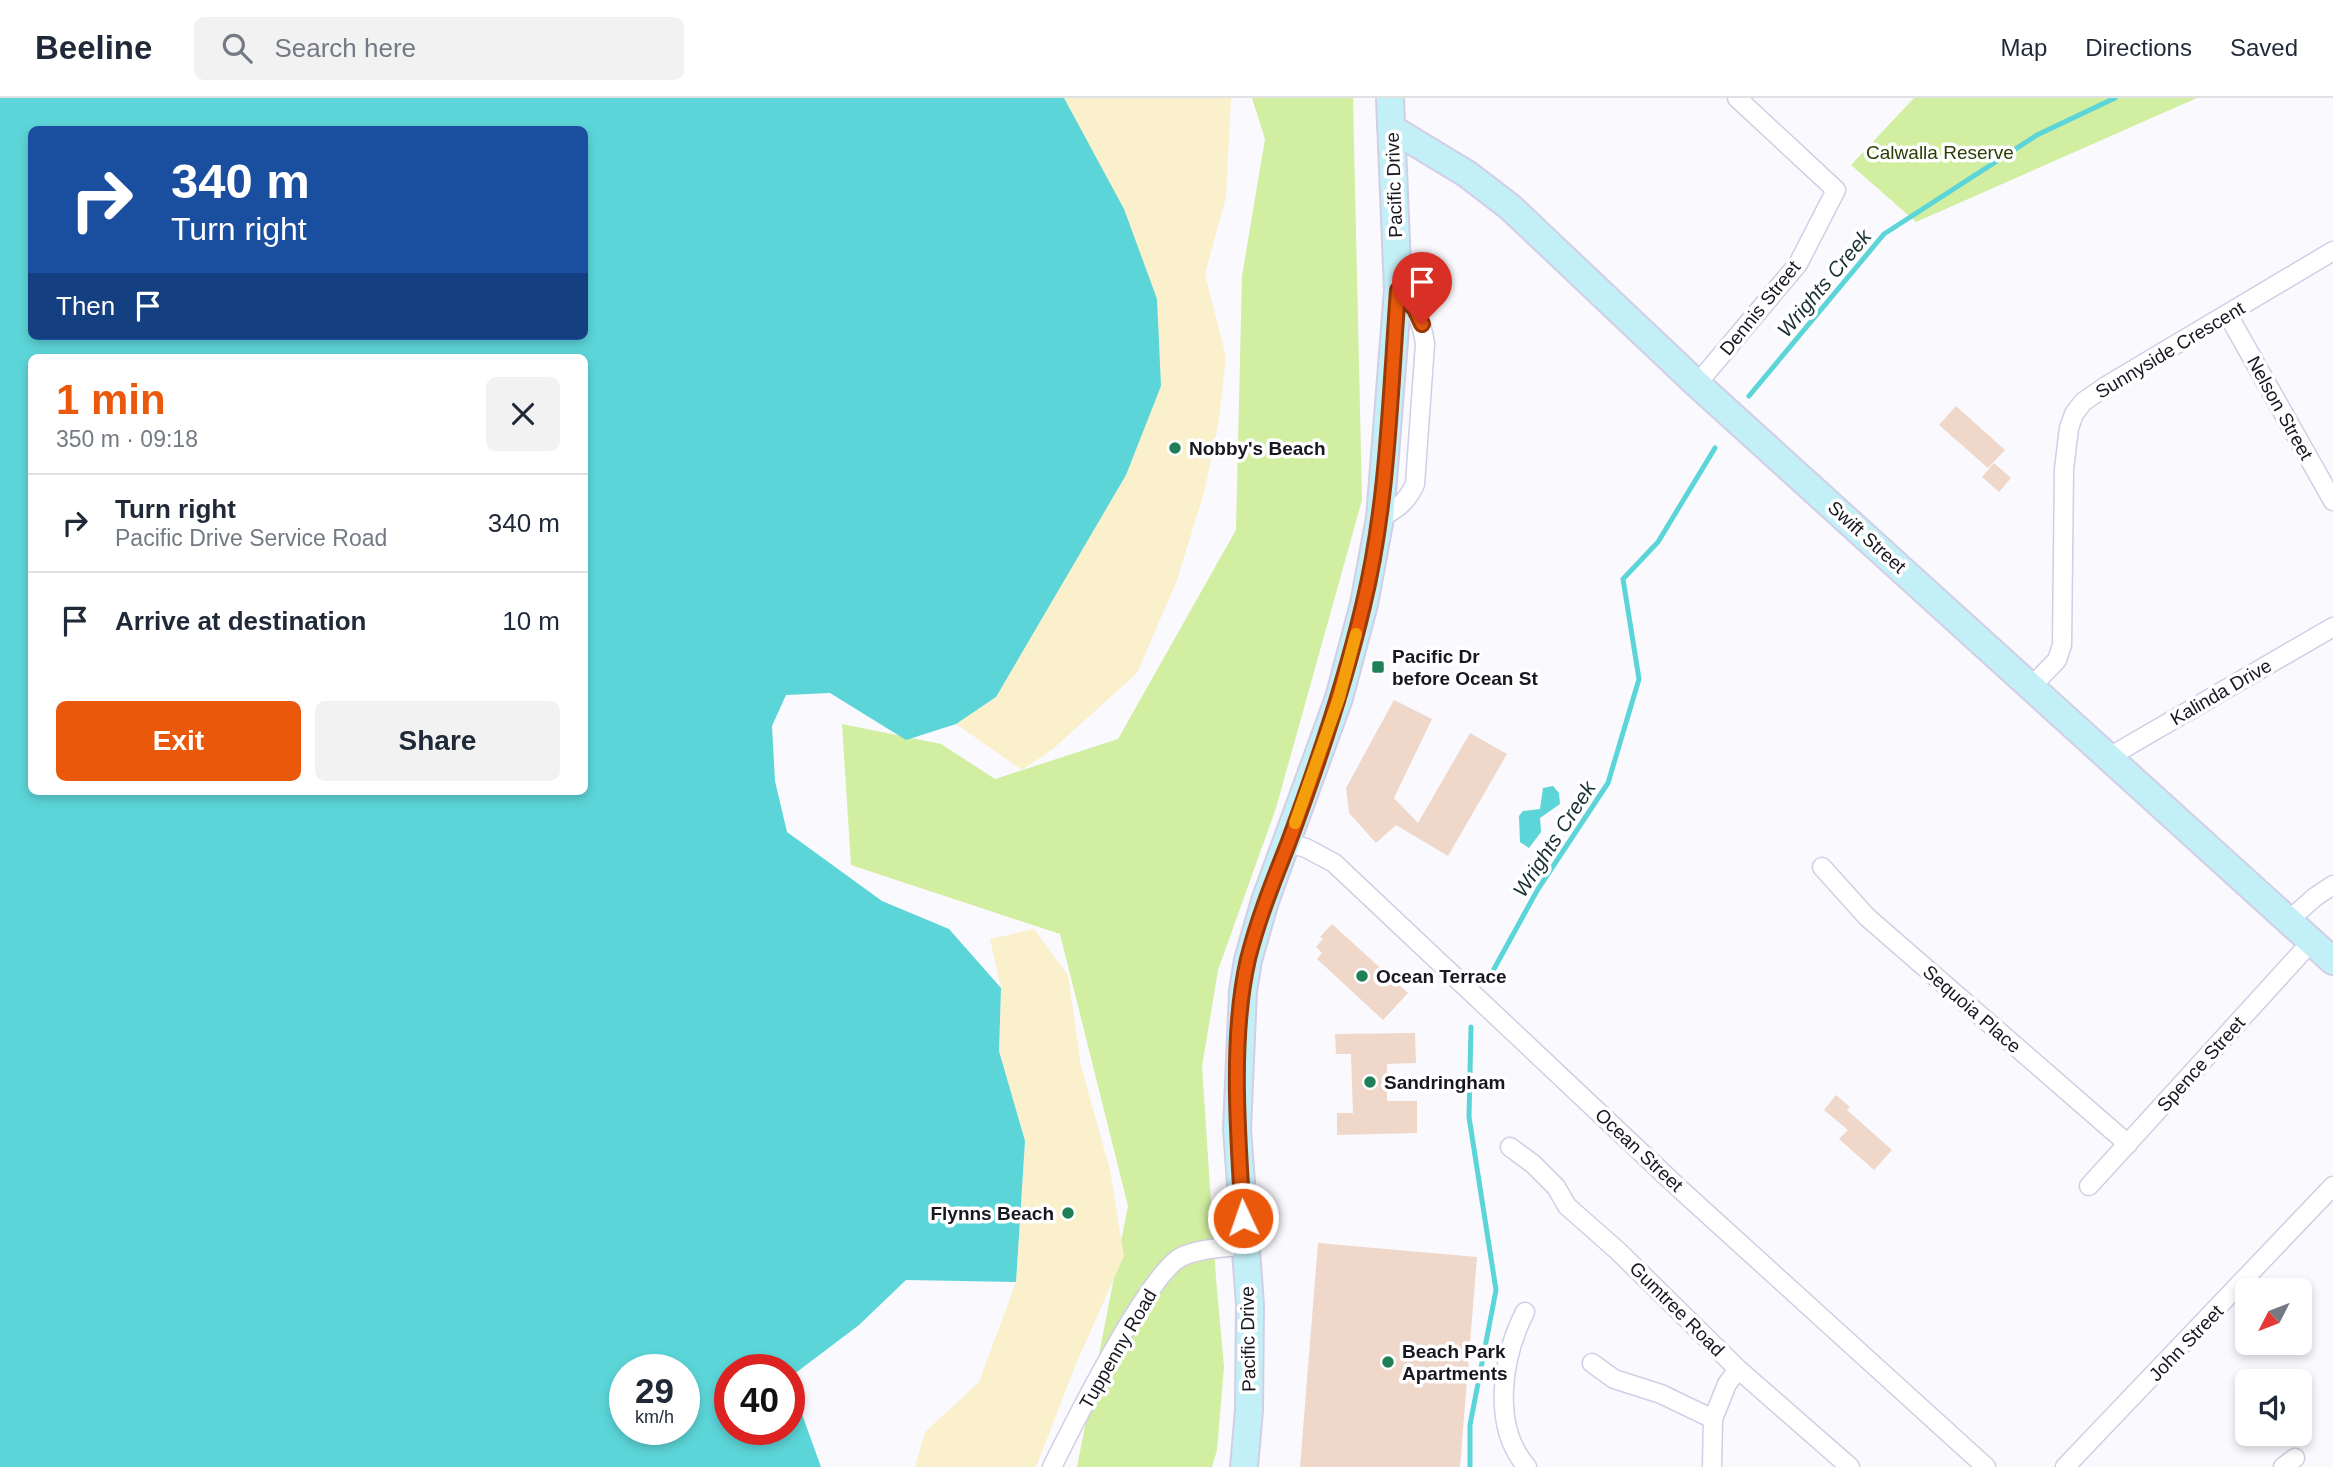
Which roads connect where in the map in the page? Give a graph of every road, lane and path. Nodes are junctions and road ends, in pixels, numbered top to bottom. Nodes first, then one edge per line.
1 (1390, 98) edge
2 (1737, 98) edge
3 (1391, 128) junction
4 (2333, 251) edge
5 (2228, 315) junction
6 (1697, 384) junction
7 (2333, 501) edge
8 (2333, 626) edge
9 (2032, 686) junction
10 (2109, 757) junction
11 (1288, 843) junction
12 (1822, 867) dead end
13 (2333, 885) edge
14 (2289, 920) junction
15 (2312, 941) junction
16 (2333, 961) edge
17 (2128, 1144) junction
18 (1510, 1147) dead end
19 (2089, 1186) dead end
20 (2333, 1186) edge
21 (1245, 1245) junction
22 (1525, 1312) dead end
23 (1592, 1363) dead end
24 (1738, 1369) junction
25 (1713, 1419) junction
26 (1052, 1467) edge
27 (1244, 1467) edge
28 (1527, 1467) edge
29 (1713, 1467) edge
30 (1850, 1467) edge
31 (1986, 1467) edge
32 (2065, 1467) edge

1 - 3 street, Pacific Drive
2 - 6 street, Dennis Street
3 - 6 street, Swift Street
3 - 11 street, Pacific Drive
4 - 5 street, Sunnyside Crescent
5 - 7 street, Nelson Street
5 - 9 street, Sunnyside Crescent
6 - 9 street, Swift Street
8 - 10 street, Kalinda Drive
9 - 10 street, Swift Street
10 - 14 street, Swift Street
11 - 21 street, Pacific Drive
11 - 31 street, Ocean Street
12 - 17 street, Sequoia Place
13 - 14 street
14 - 15 street, Swift Street
15 - 16 street, Swift Street
15 - 17 street, Spence Street
17 - 19 street, Spence Street
18 - 24 street, Gumtree Road
20 - 32 street, John Street
21 - 26 street, Tuppenny Road
21 - 27 street, Pacific Drive
22 - 28 street
23 - 25 street
24 - 25 street
24 - 30 street, Gumtree Road
25 - 29 street

